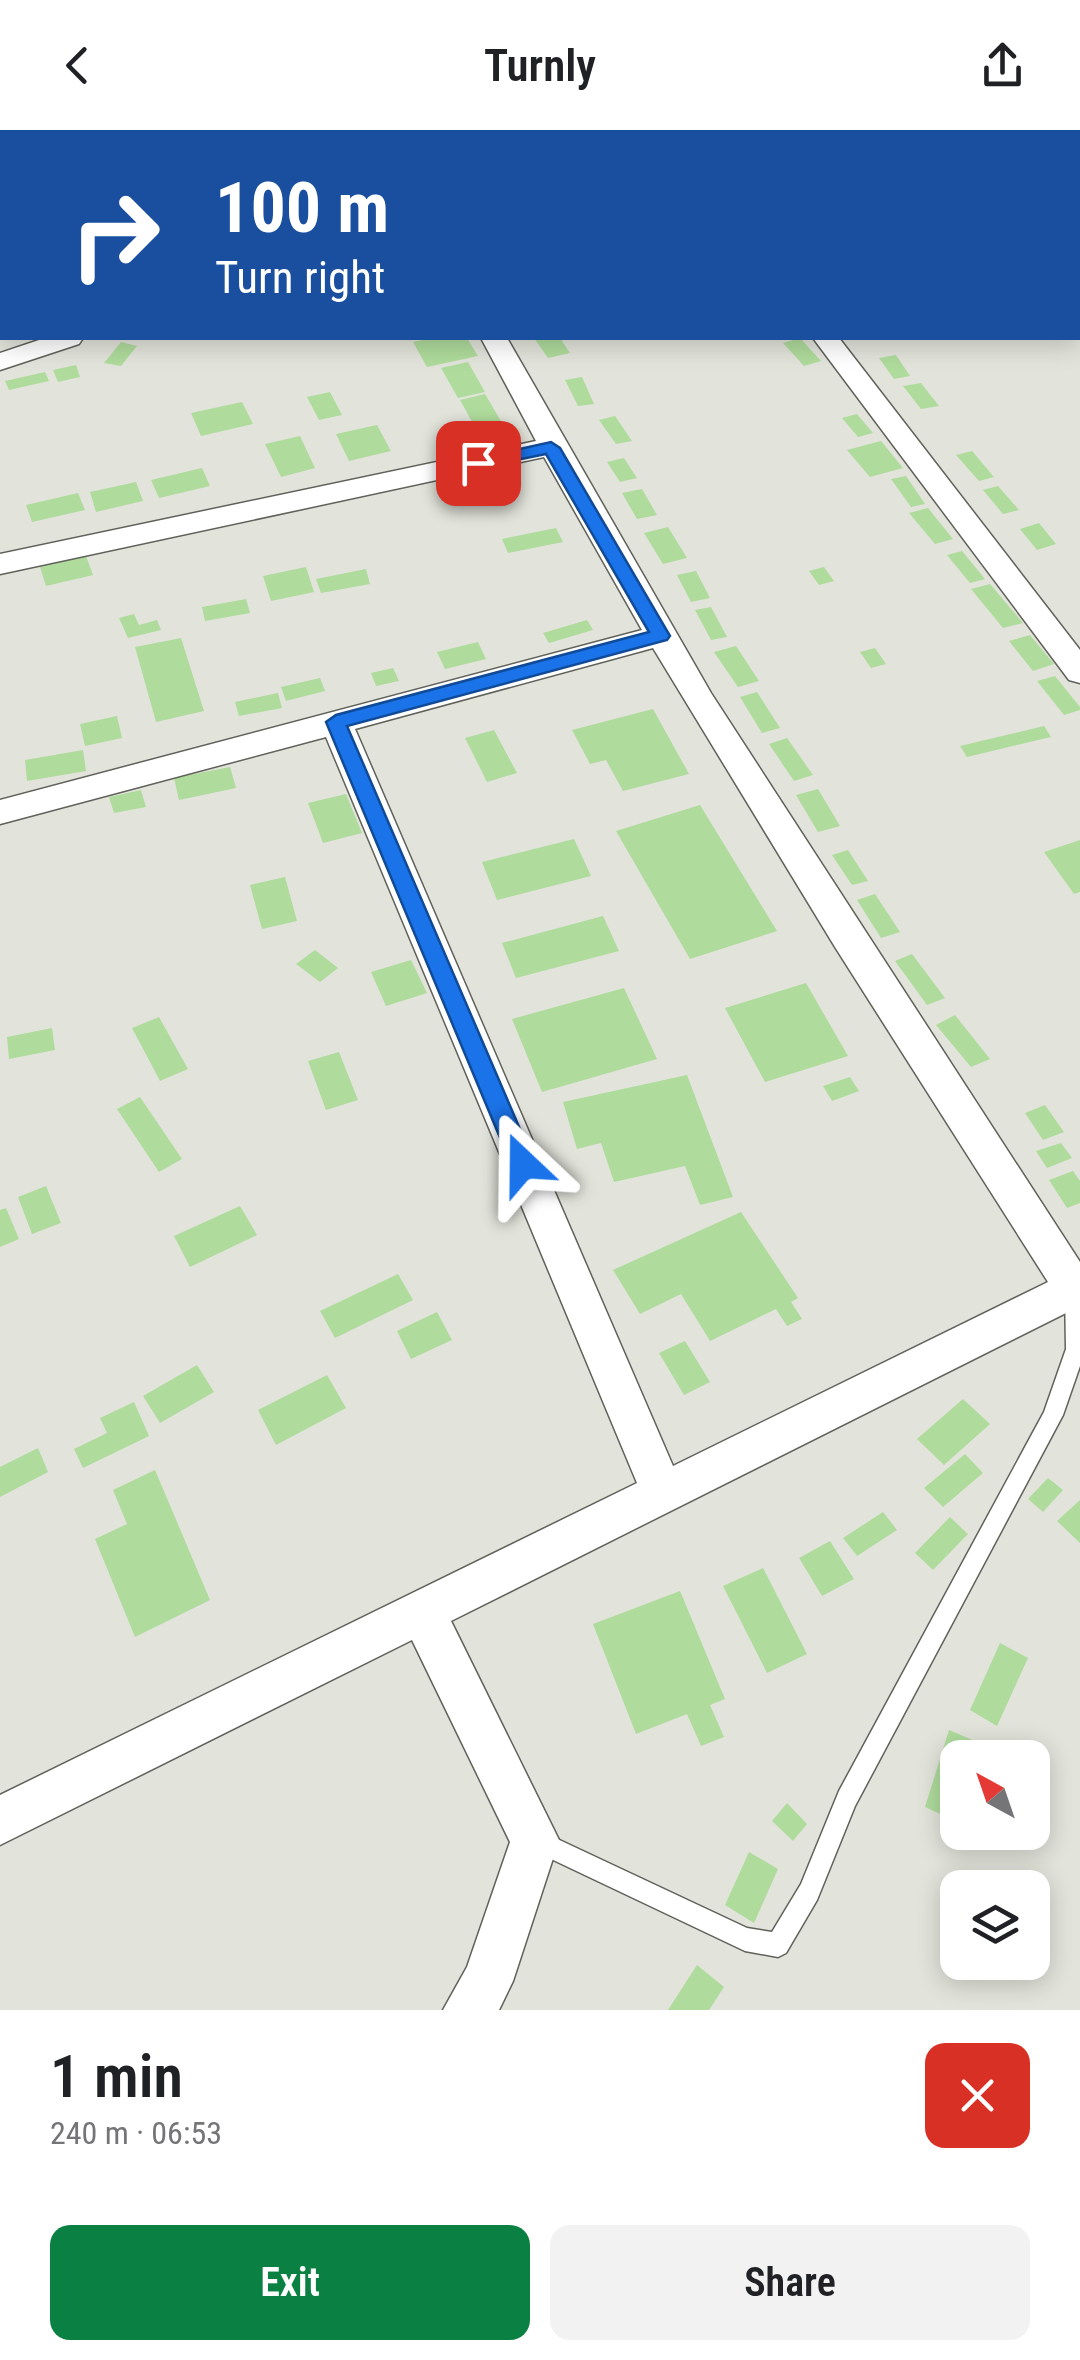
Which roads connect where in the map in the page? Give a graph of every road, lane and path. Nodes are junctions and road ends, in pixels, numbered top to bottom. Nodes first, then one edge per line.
1 (64, 340) edge
2 (495, 340) edge
3 (828, 340) edge
4 (0, 362) edge
5 (551, 448) junction
6 (0, 564) edge
7 (660, 636) junction
8 (1080, 672) edge
9 (336, 722) junction
10 (0, 812) edge
11 (1077, 1287) edge
12 (662, 1492) junction
13 (422, 1612) junction
14 (0, 1822) edge
15 (535, 1840) junction
16 (469, 2010) edge

1 - 4 street
2 - 5 street
3 - 8 street
5 - 6 street
5 - 7 street
7 - 9 street
7 - 11 street
9 - 10 street
9 - 12 street
11 - 12 street
11 - 15 lane
12 - 13 street
13 - 14 street
13 - 15 street
15 - 16 street

